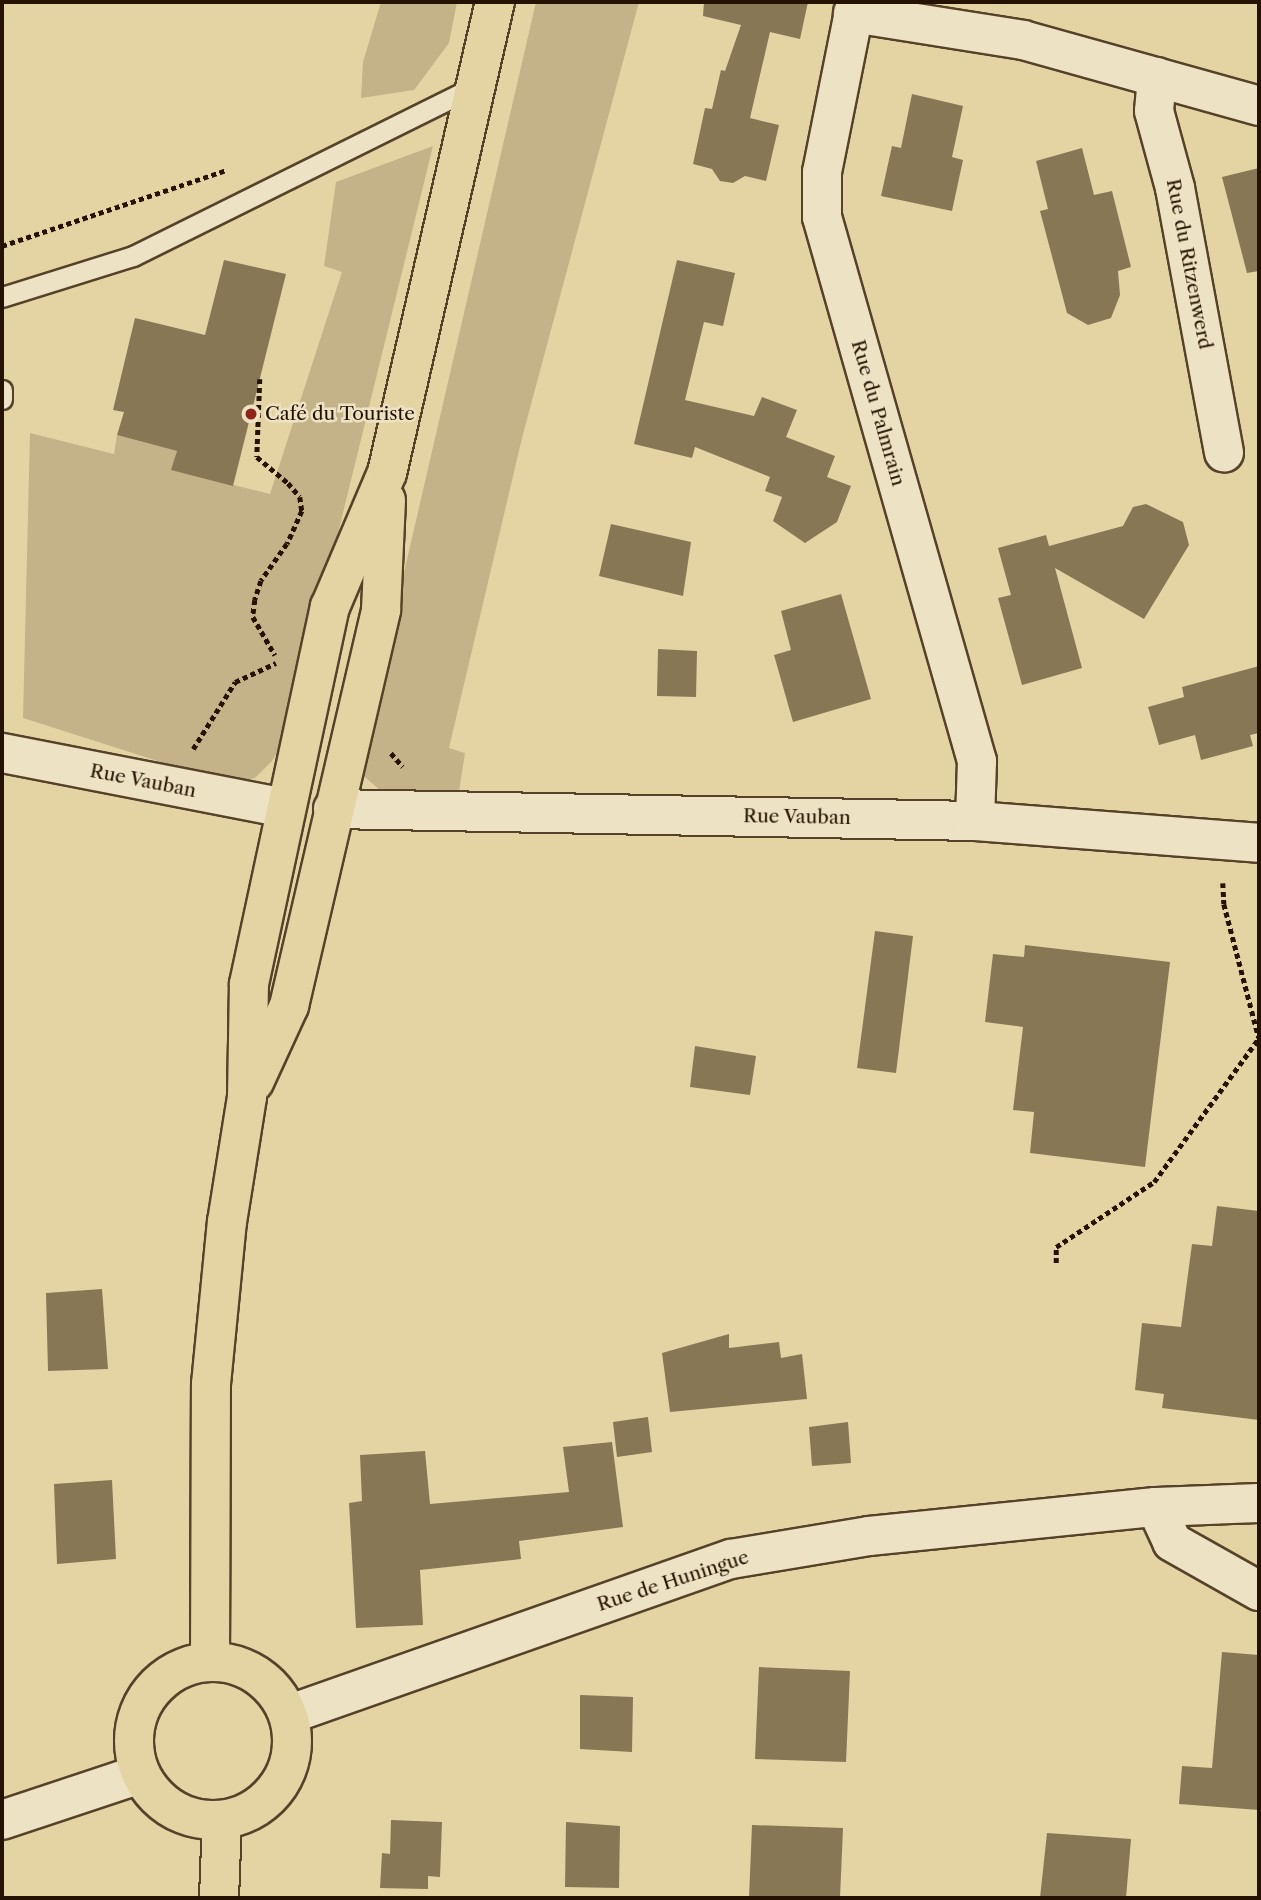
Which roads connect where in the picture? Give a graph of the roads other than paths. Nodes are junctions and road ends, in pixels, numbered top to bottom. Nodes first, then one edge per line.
1 (495, 2) edge
2 (854, 7) edge
3 (1157, 76) junction
4 (476, 86) junction
5 (1259, 106) edge
6 (2, 297) edge
7 (2, 390) edge
8 (2, 399) edge
9 (1224, 452) dead end
10 (387, 473) junction
11 (2, 753) edge
12 (284, 808) junction
13 (333, 809) junction
14 (975, 821) junction
15 (1259, 843) edge
16 (247, 1097) junction
17 (1259, 1503) edge
18 (1156, 1507) junction
19 (1259, 1591) edge
20 (210, 1661) junction
21 (290, 1714) junction
22 (140, 1774) junction
23 (2, 1820) edge
24 (222, 1821) junction
25 (219, 1898) edge

1 - 4 main road
2 - 3 street
2 - 14 street, Rue du Palmrain
3 - 5 street
3 - 9 street, Rue du Ritzenwerd
4 - 6 lane
4 - 10 main road
7 - 8 lane
10 - 12 main road
10 - 13 main road
11 - 12 street, Rue Vauban
12 - 16 main road
13 - 14 street, Rue Vauban
13 - 16 main road
14 - 15 street, Rue Vauban
16 - 20 main road
17 - 18 street, Rue de Huningue
18 - 19 street
18 - 21 street, Rue de Huningue
20 - 21 main road
20 - 22 main road
21 - 24 main road
22 - 23 street
22 - 24 main road
24 - 25 main road

